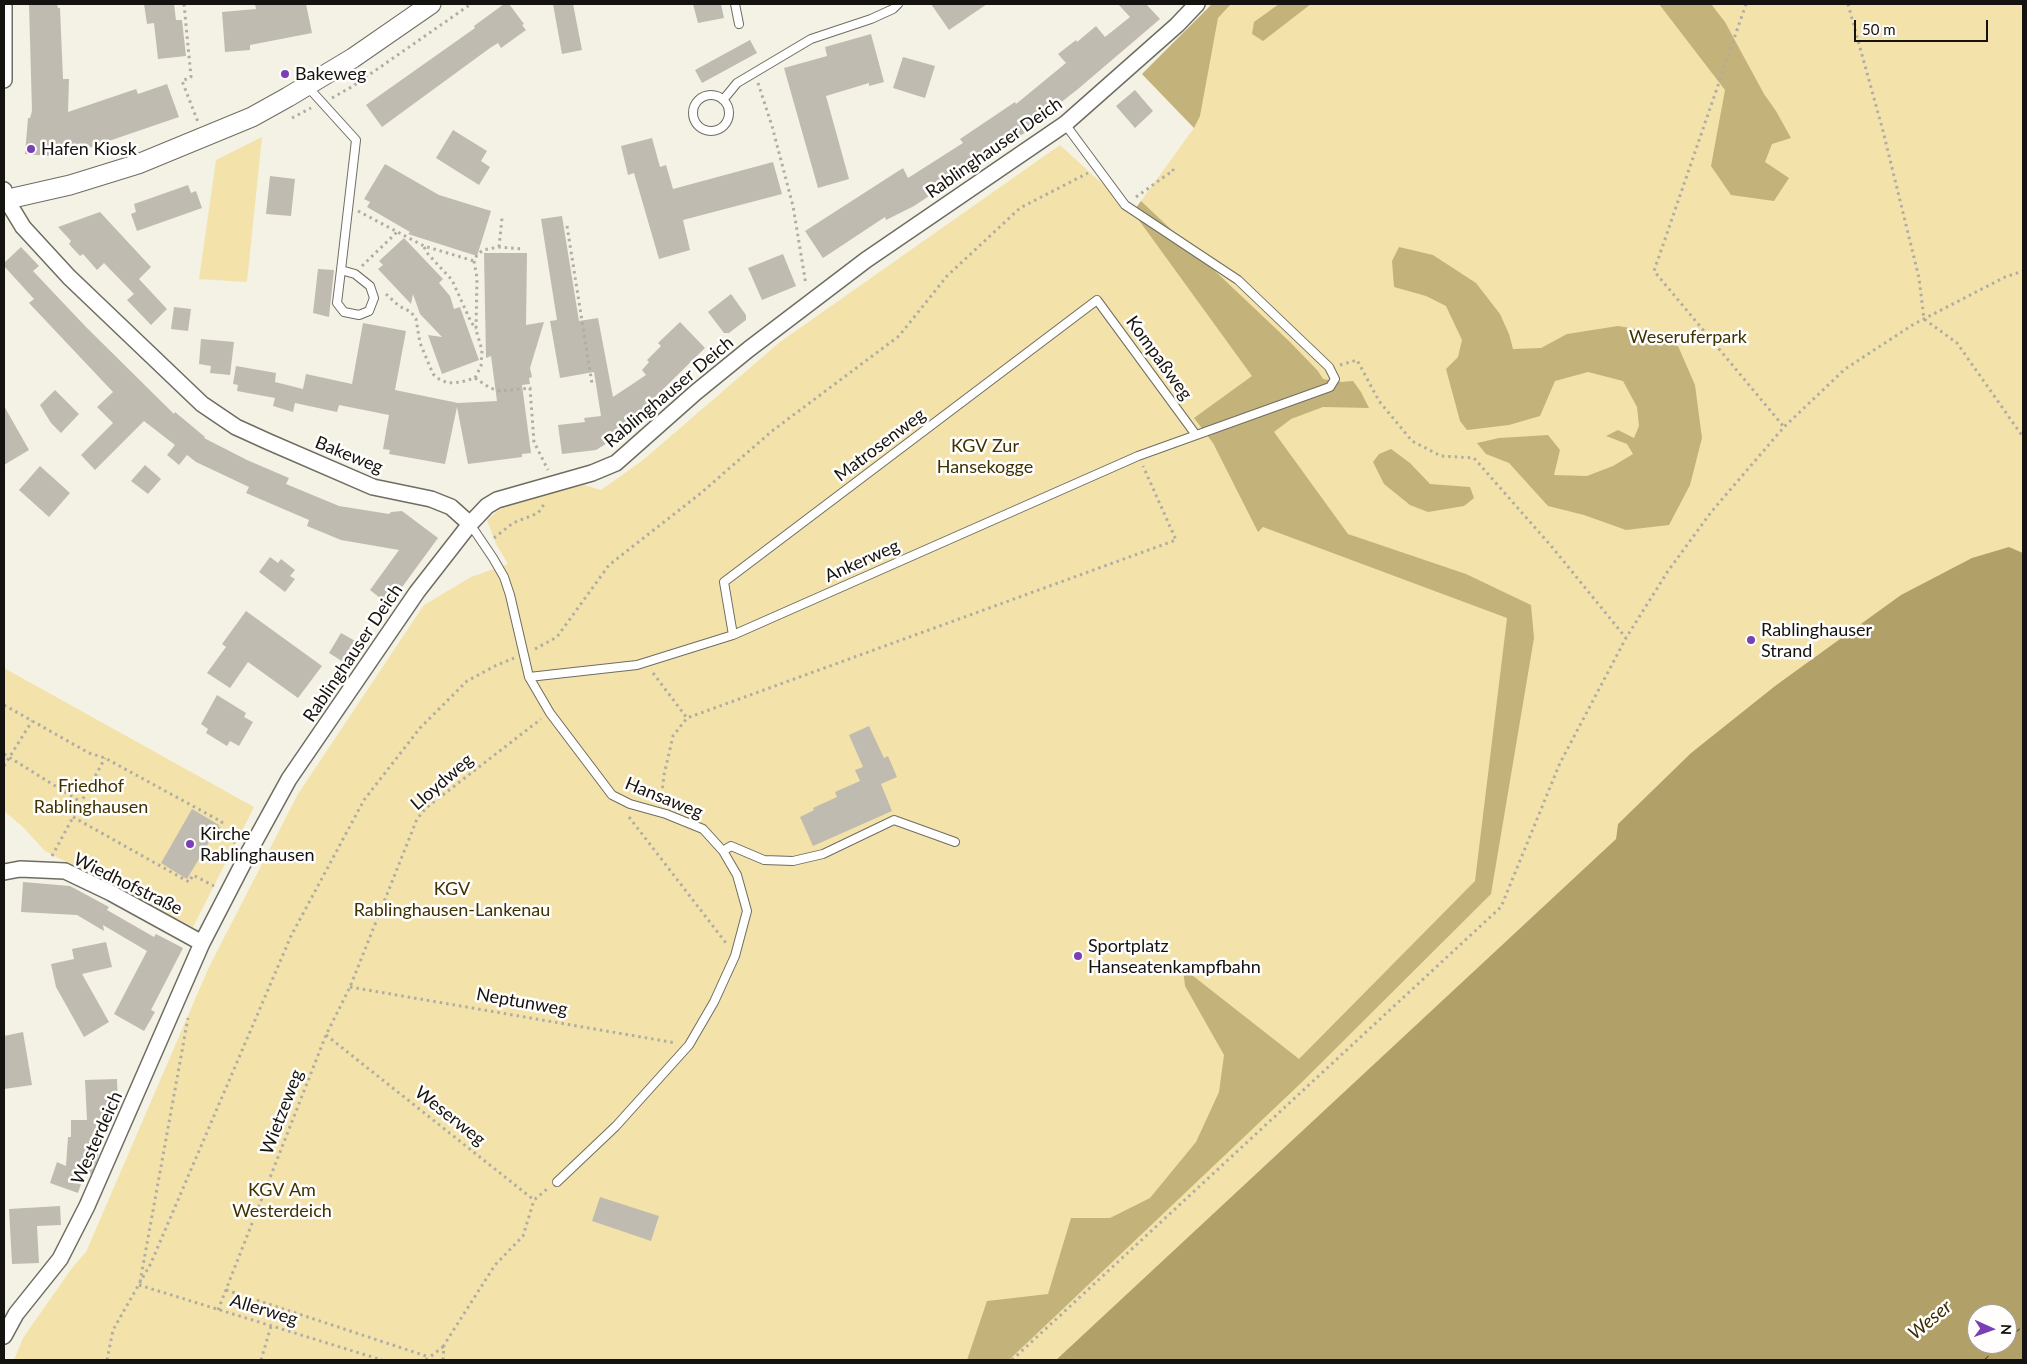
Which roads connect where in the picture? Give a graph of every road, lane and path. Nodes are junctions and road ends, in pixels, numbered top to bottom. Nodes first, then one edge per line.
1 (4, 4) edge
2 (184, 4) edge
3 (431, 4) edge
4 (471, 4) edge
5 (735, 4) edge
6 (898, 4) edge
7 (1198, 4) edge
8 (1746, 4) edge
9 (1848, 4) edge
10 (739, 24) dead end
11 (754, 71) junction
12 (4, 80) edge
13 (306, 86) junction
14 (723, 100) junction
15 (321, 104) junction
16 (291, 118) dead end
17 (1065, 124) junction
18 (204, 137) junction
19 (1173, 167) dead end
20 (4, 196) edge
21 (1125, 205) junction
22 (348, 206) junction
23 (502, 218) dead end
24 (567, 226) dead end
25 (398, 232) junction
26 (424, 246) junction
27 (499, 247) junction
28 (522, 249) dead end
29 (474, 261) junction
30 (341, 270) junction
31 (2023, 271) edge
32 (355, 274) junction
33 (371, 291) junction
34 (1097, 300) joint
35 (809, 303) junction
36 (1924, 319) junction
37 (476, 330) junction
38 (1329, 367) junction
39 (475, 378) junction
40 (592, 384) dead end
41 (1784, 427) junction
42 (1196, 434) junction
43 (2023, 437) edge
44 (1138, 456) junction
45 (547, 464) dead end
46 (548, 485) junction
47 (470, 524) junction
48 (484, 545) junction
49 (733, 635) junction
50 (1626, 638) junction
51 (637, 665) junction
52 (529, 677) junction
53 (4, 705) edge
54 (550, 713) junction
55 (687, 718) junction
56 (32, 721) junction
57 (4, 754) edge
58 (9, 757) junction
59 (105, 758) junction
60 (4, 766) edge
61 (612, 794) junction
62 (81, 802) junction
63 (660, 812) junction
64 (73, 817) junction
65 (233, 841) dead end
66 (955, 842) dead end
67 (723, 851) junction
68 (48, 870) junction
69 (4, 872) edge
70 (211, 884) dead end
71 (202, 943) junction
72 (735, 956) junction
73 (350, 987) junction
74 (190, 1011) dead end
75 (326, 1035) junction
76 (689, 1045) junction
77 (557, 1182) joint
78 (534, 1200) junction
79 (139, 1285) junction
80 (226, 1290) junction
81 (218, 1310) junction
82 (272, 1326) junction
83 (4, 1336) edge
84 (444, 1345) junction
85 (430, 1357) junction
86 (107, 1360) edge
87 (261, 1360) edge
88 (382, 1360) edge
89 (426, 1360) edge
90 (443, 1360) edge
91 (1012, 1360) edge

1 - 12 street
2 - 18 path
3 - 13 street
4 - 15 path
5 - 10 lane
6 - 11 lane
7 - 17 street, Rablinghauser Deich
8 - 41 path
9 - 36 path
11 - 14 lane
11 - 35 path
13 - 15 lane
13 - 18 street
14 - 14 lane
15 - 16 path
15 - 22 lane
17 - 21 lane
17 - 35 street, Rablinghauser Deich
18 - 20 street
19 - 21 path
20 - 47 street, Bakeweg
21 - 38 lane
22 - 25 path
22 - 30 lane
23 - 27 path
24 - 40 path
25 - 26 path
25 - 32 path
26 - 29 path
26 - 37 path
27 - 28 path
27 - 29 path
29 - 37 path
30 - 32 lane
30 - 33 lane
31 - 36 path
32 - 33 lane
33 - 39 path
34 - 42 lane, Kompaßweg
34 - 49 lane, Matrosenweg
35 - 46 street, Rablinghauser Deich
36 - 41 path
36 - 43 path
37 - 39 path
38 - 42 lane, Ankerweg
38 - 50 path
39 - 45 path
41 - 50 path
42 - 44 lane, Ankerweg
44 - 49 lane, Ankerweg
44 - 55 path
46 - 47 street, Rablinghauser Deich
46 - 48 path
47 - 48 lane, Hansaweg
47 - 71 street, Rablinghauser Deich
48 - 52 lane, Hansaweg
49 - 51 lane, Ankerweg
50 - 91 path
51 - 52 lane, Ankerweg
51 - 55 path
52 - 54 lane, Hansaweg
53 - 56 path
54 - 61 lane, Hansaweg
54 - 73 path, Lloydweg
55 - 63 path
56 - 58 path
56 - 59 path
57 - 58 path
58 - 60 path
58 - 62 path
59 - 62 path
59 - 65 path
61 - 63 lane, Hansaweg
61 - 72 path
62 - 64 path
63 - 67 lane, Hansaweg
64 - 68 path
64 - 70 path
66 - 67 lane
67 - 72 lane, Hansaweg
68 - 69 street, Wiedhofstraße
68 - 71 street, Wiedhofstraße
71 - 83 street, Westerdeich
72 - 76 lane, Hansaweg
73 - 75 path, Lloydweg
73 - 76 path, Neptunweg
74 - 79 path
75 - 78 path, Weserweg
75 - 80 path, Wietzeweg
76 - 77 lane, Hansaweg
77 - 78 path
78 - 84 path
79 - 81 path, Allerweg
79 - 86 path
80 - 81 path, Wietzeweg
80 - 85 path
81 - 82 path, Allerweg
82 - 87 path
82 - 88 path, Allerweg
84 - 85 path
84 - 90 path
85 - 89 path

